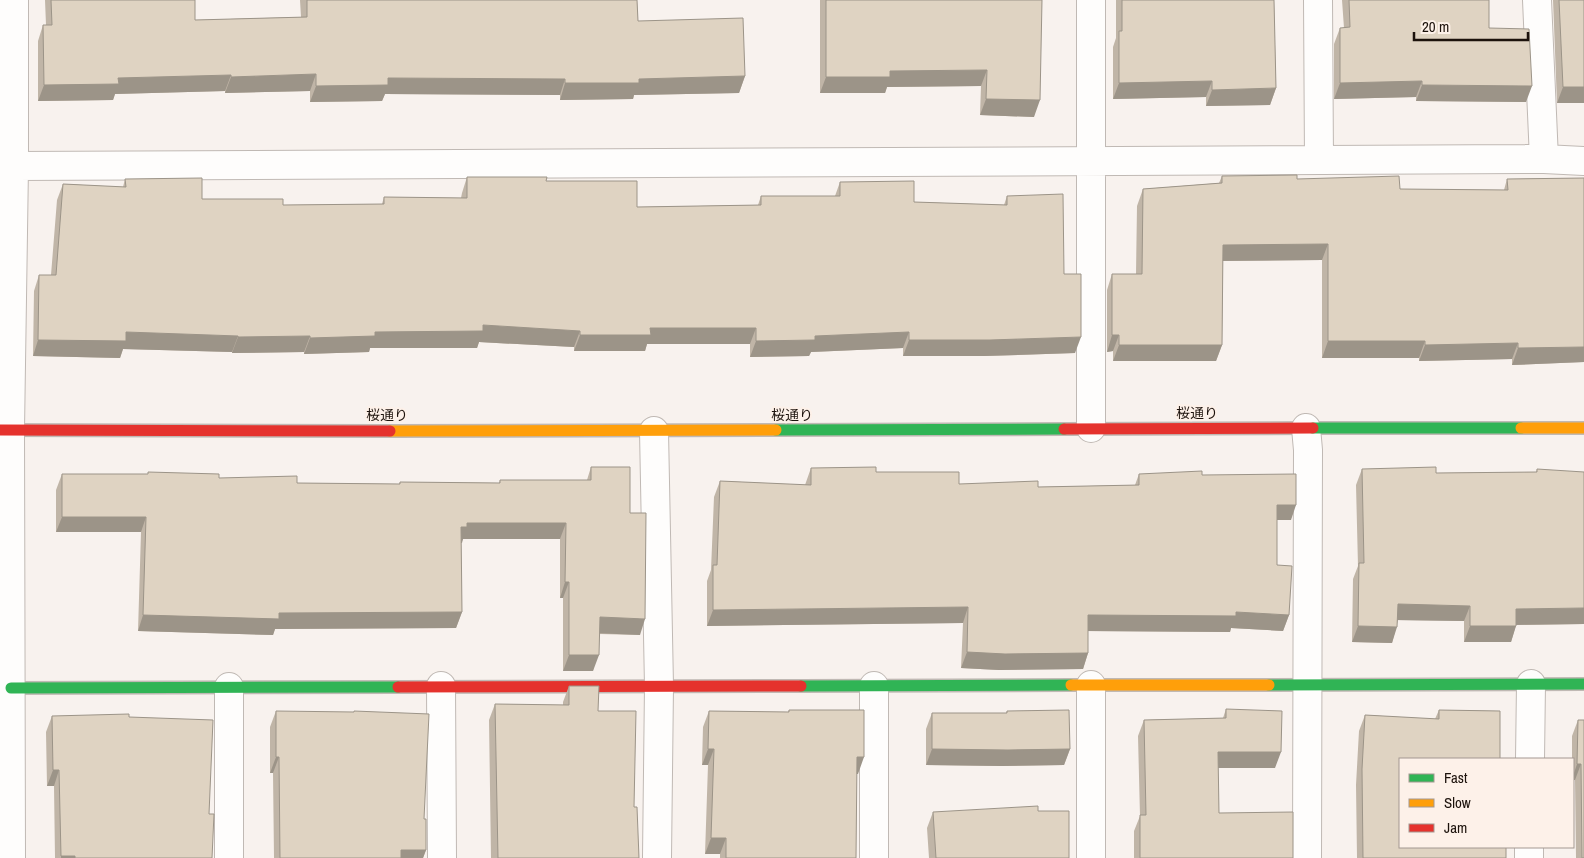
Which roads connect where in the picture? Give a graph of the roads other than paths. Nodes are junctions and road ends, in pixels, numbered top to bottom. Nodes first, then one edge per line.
1 (14, 0) edge
2 (1091, 0) edge
3 (1318, 0) edge
4 (1537, 0) edge
5 (1544, 159) junction
6 (1319, 160) junction
7 (1090, 161) junction
8 (1584, 161) edge
9 (14, 166) junction
10 (1091, 428) junction
11 (1306, 428) junction
12 (1584, 428) edge
13 (5, 430) edge
14 (654, 431) junction
15 (1308, 684) junction
16 (1531, 684) junction
17 (1584, 684) edge
18 (1091, 685) junction
19 (441, 686) junction
20 (659, 686) junction
21 (874, 686) junction
22 (229, 687) junction
23 (11, 688) junction
24 (1530, 758) edge
25 (11, 858) edge
26 (229, 858) edge
27 (442, 858) edge
28 (657, 858) edge
29 (874, 858) edge
30 (1091, 858) edge
31 (1307, 858) edge

1 - 9 street
2 - 7 street
3 - 6 street
4 - 5 street
5 - 6 street
5 - 8 street
6 - 7 street
7 - 9 street
7 - 10 street
9 - 13 street
10 - 11 street, 桜通り
10 - 14 street, 桜通り
11 - 12 street, 桜通り
11 - 15 street
13 - 14 street, 桜通り
13 - 23 street
14 - 20 street
15 - 16 street
15 - 18 street
15 - 31 street
16 - 17 street
16 - 24 street
18 - 21 street
18 - 30 street
19 - 20 street
19 - 22 street
19 - 27 street
20 - 21 street
20 - 28 street
21 - 29 street
22 - 23 street
22 - 26 street
23 - 25 street

